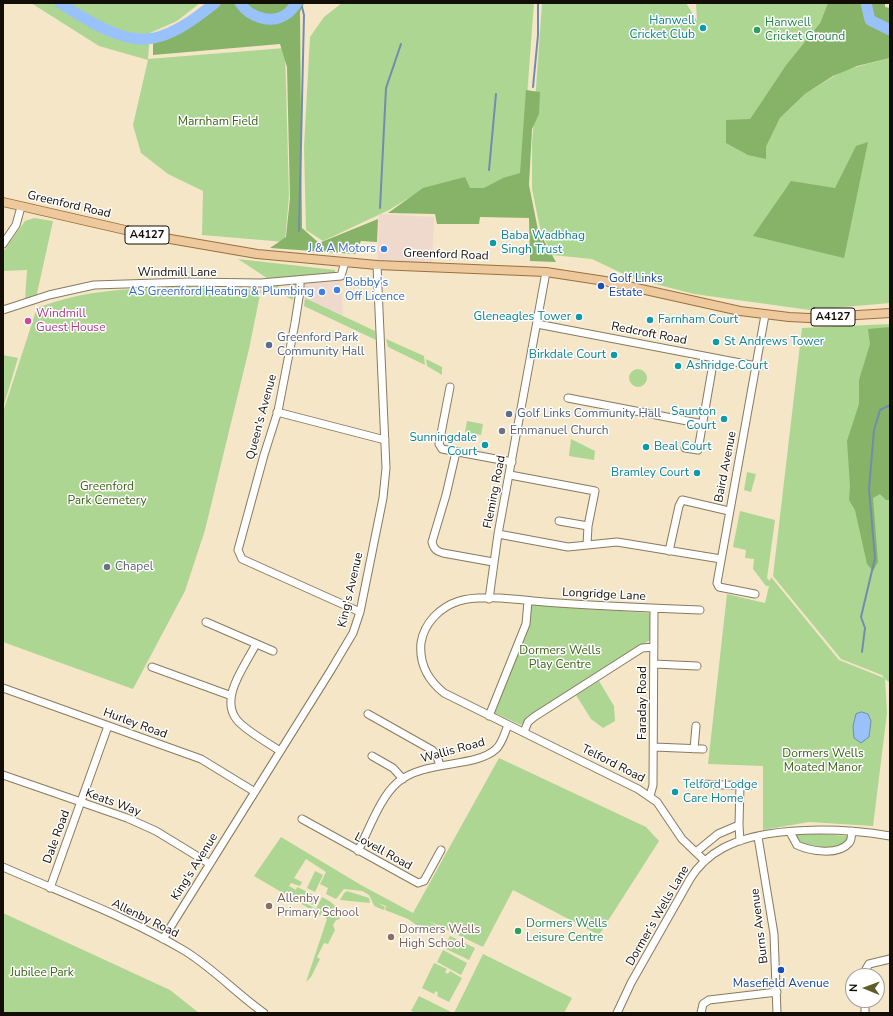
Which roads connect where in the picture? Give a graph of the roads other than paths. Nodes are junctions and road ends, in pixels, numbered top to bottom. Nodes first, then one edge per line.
1 (3, 202) edge
2 (21, 207) junction
3 (3, 244) edge
4 (344, 262) junction
5 (378, 265) junction
6 (546, 272) junction
7 (300, 280) junction
8 (3, 310) edge
9 (890, 313) edge
10 (765, 315) junction
11 (537, 324) junction
12 (714, 358) junction
13 (756, 366) junction
14 (450, 387) dead end
15 (568, 398) dead end
16 (277, 412) junction
17 (703, 424) junction
18 (385, 440) junction
19 (685, 448) dead end
20 (456, 452) junction
21 (512, 462) junction
22 (510, 475) junction
23 (729, 511) junction
24 (559, 521) dead end
25 (588, 526) junction
26 (498, 534) junction
27 (587, 545) junction
28 (669, 551) junction
29 (721, 559) junction
30 (494, 562) junction
31 (755, 594) dead end
32 (489, 599) junction
33 (528, 601) junction
34 (654, 610) junction
35 (700, 610) dead end
36 (360, 612) junction
37 (206, 622) dead end
38 (256, 644) junction
39 (654, 647) junction
40 (273, 652) dead end
41 (654, 664) junction
42 (697, 666) dead end
43 (152, 667) dead end
44 (3, 688) edge
45 (230, 695) junction
46 (368, 714) dead end
47 (489, 716) junction
48 (508, 725) junction
49 (108, 726) junction
50 (696, 726) dead end
51 (524, 732) junction
52 (654, 747) junction
53 (694, 749) junction
54 (703, 749) dead end
55 (280, 752) junction
56 (372, 756) dead end
57 (440, 765) junction
58 (3, 775) edge
59 (403, 779) junction
60 (700, 784) dead end
61 (740, 785) junction
62 (748, 786) dead end
63 (255, 792) junction
64 (650, 796) junction
65 (81, 802) junction
66 (302, 819) dead end
67 (738, 825) junction
68 (852, 831) junction
69 (790, 832) junction
70 (890, 836) edge
71 (758, 837) junction
72 (740, 841) junction
73 (441, 850) dead end
74 (358, 851) junction
75 (696, 852) junction
76 (705, 861) junction
77 (210, 864) junction
78 (3, 867) edge
79 (50, 888) junction
80 (163, 939) junction
81 (890, 959) edge
82 (866, 968) edge
83 (777, 992) junction
84 (264, 1013) edge
85 (617, 1013) edge
86 (701, 1013) edge
87 (777, 1013) edge

1 - 2 main road, Greenford Road / A4127
2 - 3 street
2 - 4 main road, Greenford Road / A4127
4 - 5 main road, Greenford Road / A4127
4 - 7 street, Windmill Lane
5 - 6 main road, Greenford Road / A4127
5 - 18 street, King's Avenue
6 - 10 main road, Greenford Road / A4127
6 - 11 street, Fleming Road
7 - 8 street, Windmill Lane
7 - 16 street, Queen's Avenue
9 - 10 main road, Greenford Road / A4127
10 - 13 street, Baird Avenue
11 - 12 street, Redcroft Road
11 - 21 street, Fleming Road
12 - 13 street, Redcroft Road
12 - 17 street
13 - 23 street, Baird Avenue
14 - 20 street
15 - 17 street
16 - 18 street
16 - 36 street, Queen's Avenue
17 - 19 street
18 - 36 street, King's Avenue
20 - 21 street
20 - 30 street
21 - 22 street, Fleming Road
22 - 25 street
22 - 26 street, Fleming Road
23 - 28 street
23 - 29 street, Baird Avenue
24 - 25 street
25 - 27 street
26 - 27 street
26 - 30 street, Fleming Road
27 - 28 street
28 - 29 street
29 - 31 street, Baird Avenue
30 - 32 street, Fleming Road
32 - 33 street, Longridge Lane
32 - 47 street, Telford Road
33 - 34 street, Longridge Lane
33 - 47 street
34 - 35 street, Longridge Lane
34 - 39 street, Faraday Road
36 - 55 street, King's Avenue
37 - 38 street
38 - 40 street
38 - 45 street
39 - 41 street, Faraday Road
39 - 51 street
41 - 42 street
41 - 52 street, Faraday Road
43 - 45 street
44 - 49 street, Hurley Road
45 - 55 street
46 - 57 street
47 - 48 street, Telford Road
48 - 51 street, Telford Road
48 - 57 street, Wallis Road
49 - 63 street, Hurley Road
49 - 65 street, Dale Road
50 - 53 street
51 - 64 street, Telford Road
52 - 53 street
52 - 64 street, Faraday Road
53 - 54 street
55 - 63 street, King's Avenue
56 - 59 street
57 - 59 street, Wallis Road
58 - 65 street, Keats Way
59 - 74 street, Wallis Road
60 - 61 street
61 - 62 street
61 - 67 street
63 - 77 street, King's Avenue
64 - 75 street, Telford Road
65 - 77 street, Keats Way
65 - 79 street, Dale Road
66 - 74 street, Lovell Road
67 - 72 street
67 - 75 street
68 - 69 street, Dormer’s Wells Lane
68 - 69 street
68 - 70 street, Dormer’s Wells Lane
69 - 71 street, Dormer’s Wells Lane
71 - 72 street, Dormer’s Wells Lane
71 - 83 street, Burns Avenue
72 - 76 street, Dormer’s Wells Lane
73 - 74 street, Lovell Road
75 - 76 street, Telford Road
76 - 85 street, Dormer’s Wells Lane
77 - 80 street, King's Avenue
78 - 79 street, Allenby Road
79 - 80 street, Allenby Road
80 - 84 street, Allenby Road
81 - 82 street
83 - 86 street
83 - 87 street, Burns Avenue

